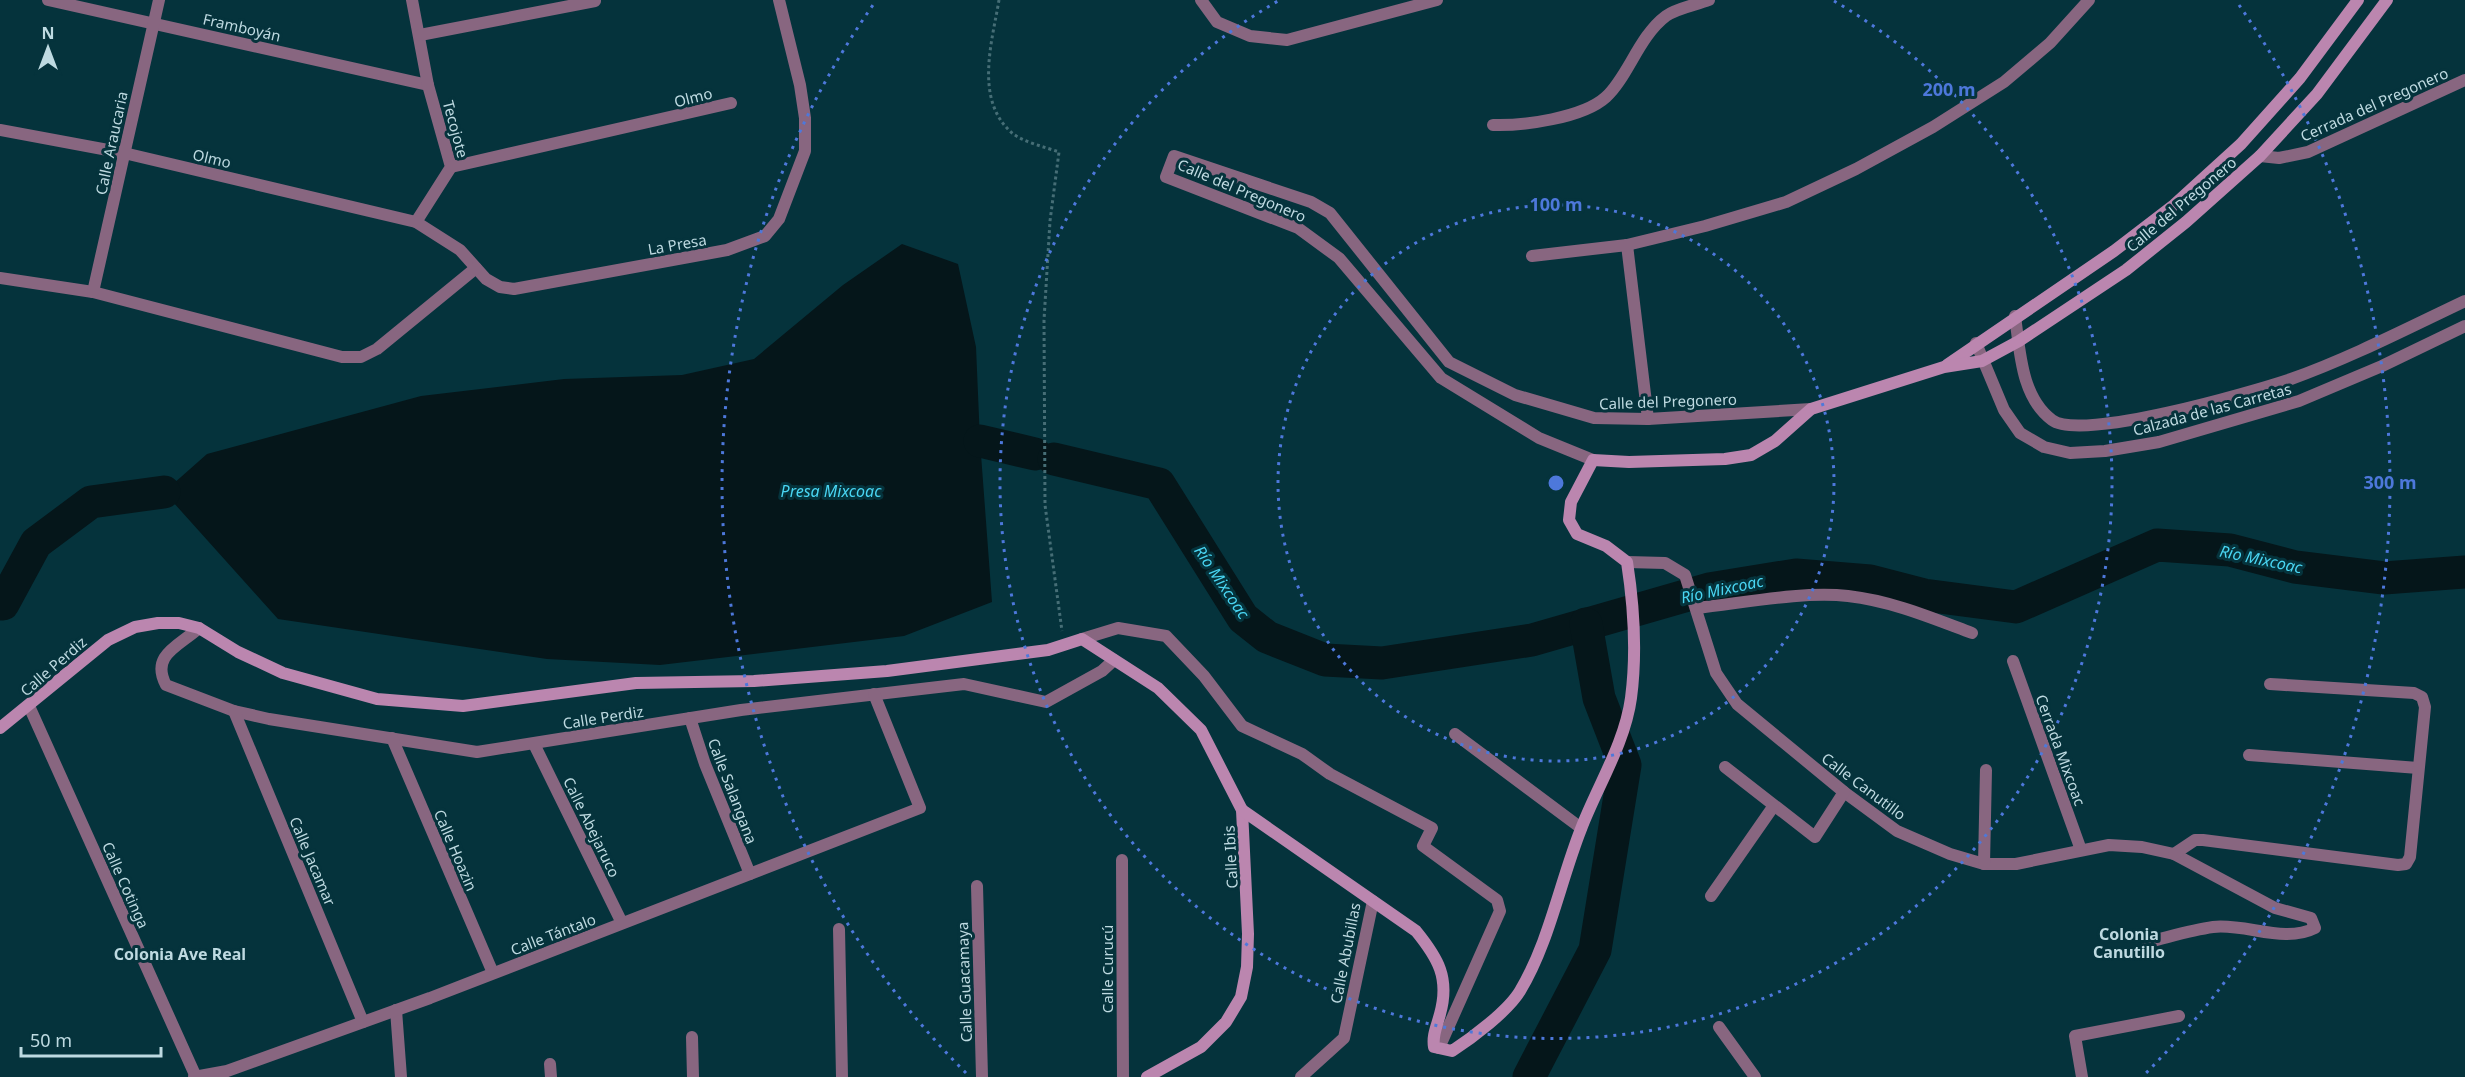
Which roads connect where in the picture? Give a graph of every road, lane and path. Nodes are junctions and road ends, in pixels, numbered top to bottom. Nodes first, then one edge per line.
1 (48, 0) edge
2 (159, 0) edge
3 (412, 0) edge
4 (779, 0) edge
5 (999, 0) edge
6 (1201, 0) edge
7 (1437, 0) edge
8 (1709, 0) edge
9 (2090, 0) edge
10 (2358, 0) edge
11 (2387, 0) edge
12 (595, 1) edge
13 (1417, 2) edge
14 (152, 23) junction
15 (420, 35) junction
16 (2465, 80) edge
17 (428, 85) junction
18 (731, 103) dead end
19 (1492, 125) dead end
20 (0, 130) edge
21 (124, 153) junction
22 (2260, 156) junction
23 (451, 167) junction
24 (416, 222) junction
25 (1627, 245) junction
26 (1532, 256) dead end
27 (476, 268) junction
28 (0, 278) edge
29 (93, 292) junction
30 (2465, 301) edge
31 (2016, 316) junction
32 (2465, 326) edge
33 (2019, 341) junction
34 (1976, 343) junction
35 (1982, 361) junction
36 (1944, 367) junction
37 (1811, 410) junction
38 (1648, 419) junction
39 (1593, 460) junction
40 (1627, 563) junction
41 (1696, 608) junction
42 (199, 628) junction
43 (1972, 633) dead end
44 (1082, 639) junction
45 (1064, 645) junction
46 (1114, 660) junction
47 (2013, 661) dead end
48 (2270, 684) dead end
49 (874, 694) junction
50 (29, 706) junction
51 (234, 711) junction
52 (690, 718) junction
53 (0, 728) edge
54 (1455, 734) dead end
55 (392, 738) junction
56 (534, 744) junction
57 (2249, 755) dead end
58 (1725, 767) dead end
59 (2418, 768) junction
60 (1986, 770) dead end
61 (1844, 792) junction
62 (1773, 807) junction
63 (1242, 810) junction
64 (1581, 828) junction
65 (2081, 850) junction
66 (2174, 854) junction
67 (1122, 861) dead end
68 (1984, 864) junction
69 (750, 874) junction
70 (977, 886) dead end
71 (1711, 897) dead end
72 (1373, 901) junction
73 (622, 923) junction
74 (839, 929) dead end
75 (2148, 942) dead end
76 (493, 973) junction
77 (396, 1010) junction
78 (2179, 1016) dead end
79 (363, 1022) junction
80 (1719, 1027) dead end
81 (692, 1037) dead end
82 (1439, 1048) junction
83 (228, 1074) edge
84 (195, 1077) edge
85 (400, 1077) edge
86 (693, 1077) edge
87 (842, 1077) edge
88 (982, 1077) edge
89 (1123, 1077) edge
90 (1148, 1077) edge
91 (1301, 1077) edge
92 (1755, 1077) edge
93 (2082, 1077) edge

1 - 14 street, Framboyán
2 - 14 street, Calle Araucaria
3 - 15 street, Tecojote
4 - 27 street, La Presa
5 - 45 path
6 - 13 street
7 - 13 street
8 - 19 street
9 - 25 street
10 - 31 street, Calle del Pregonero
11 - 22 street, Calle del Pregonero
12 - 15 street
14 - 17 street, Framboyán
14 - 21 street, Calle Araucaria
15 - 17 street, Tecojote
16 - 22 street, Cerrada del Pregonero
17 - 23 street, Tecojote
18 - 23 street, Olmo
20 - 21 street, Olmo
21 - 24 street, Olmo
21 - 29 street, Calle Araucaria
22 - 33 street, Calle del Pregonero
23 - 24 street, Tecojote
24 - 27 street
25 - 26 street
25 - 38 street
27 - 29 street
28 - 29 street
30 - 33 street, Calzada de las Carretas
31 - 33 street, Calzada de las Carretas
31 - 34 street, Calle del Pregonero
32 - 35 street, Calzada de las Carretas
33 - 35 street, Calle del Pregonero
34 - 35 street, Calzada de las Carretas
34 - 36 street, Calle del Pregonero
35 - 36 street, Calle del Pregonero
36 - 37 street, Calle del Pregonero
37 - 38 street, Calle del Pregonero
37 - 39 street, Calle del Pregonero
38 - 39 street, Calle del Pregonero
39 - 40 street
40 - 41 street, Calle Canutillo
40 - 64 street
41 - 43 street
41 - 61 street, Calle Canutillo
42 - 45 street, Calle Perdiz
42 - 50 street, Calle Perdiz
42 - 51 street, Calle Perdiz
44 - 45 street, Calle Perdiz
44 - 46 street, Calle Ibis
44 - 82 street
46 - 49 street, Calle Perdiz
46 - 63 street, Calle Ibis
47 - 65 street, Cerrada Mixcoac
48 - 59 street
49 - 52 street, Calle Perdiz
49 - 69 street, Calle Tántalo
50 - 53 street, Calle Perdiz
50 - 84 street, Calle Cotinga
51 - 55 street, Calle Perdiz
51 - 79 street, Calle Jacamar
52 - 56 street, Calle Perdiz
52 - 69 street, Calle Salangana
54 - 64 street
55 - 56 street, Calle Perdiz
55 - 76 street, Calle Hoazin
56 - 73 street, Calle Abejaruco
57 - 59 street
58 - 62 street
59 - 66 street
60 - 68 street
61 - 62 street
61 - 68 street, Calle Canutillo
62 - 71 street
63 - 72 street, Calle Abubillas
63 - 90 street, Calle Ibis
64 - 82 street
65 - 66 street, Calle Canutillo
65 - 68 street, Calle Canutillo
66 - 75 street, Calle Canutillo
67 - 89 street, Calle Curucú
69 - 73 street, Calle Tántalo
70 - 88 street, Calle Guacamaya
72 - 82 street
72 - 91 street, Calle Abubillas
73 - 76 street, Calle Tántalo
74 - 87 street
76 - 77 street, Calle Tántalo
77 - 79 street, Calle Tántalo
77 - 85 street
78 - 93 street
79 - 83 street, Calle Tántalo
80 - 92 street
81 - 86 street
83 - 84 street, Calle Tántalo

